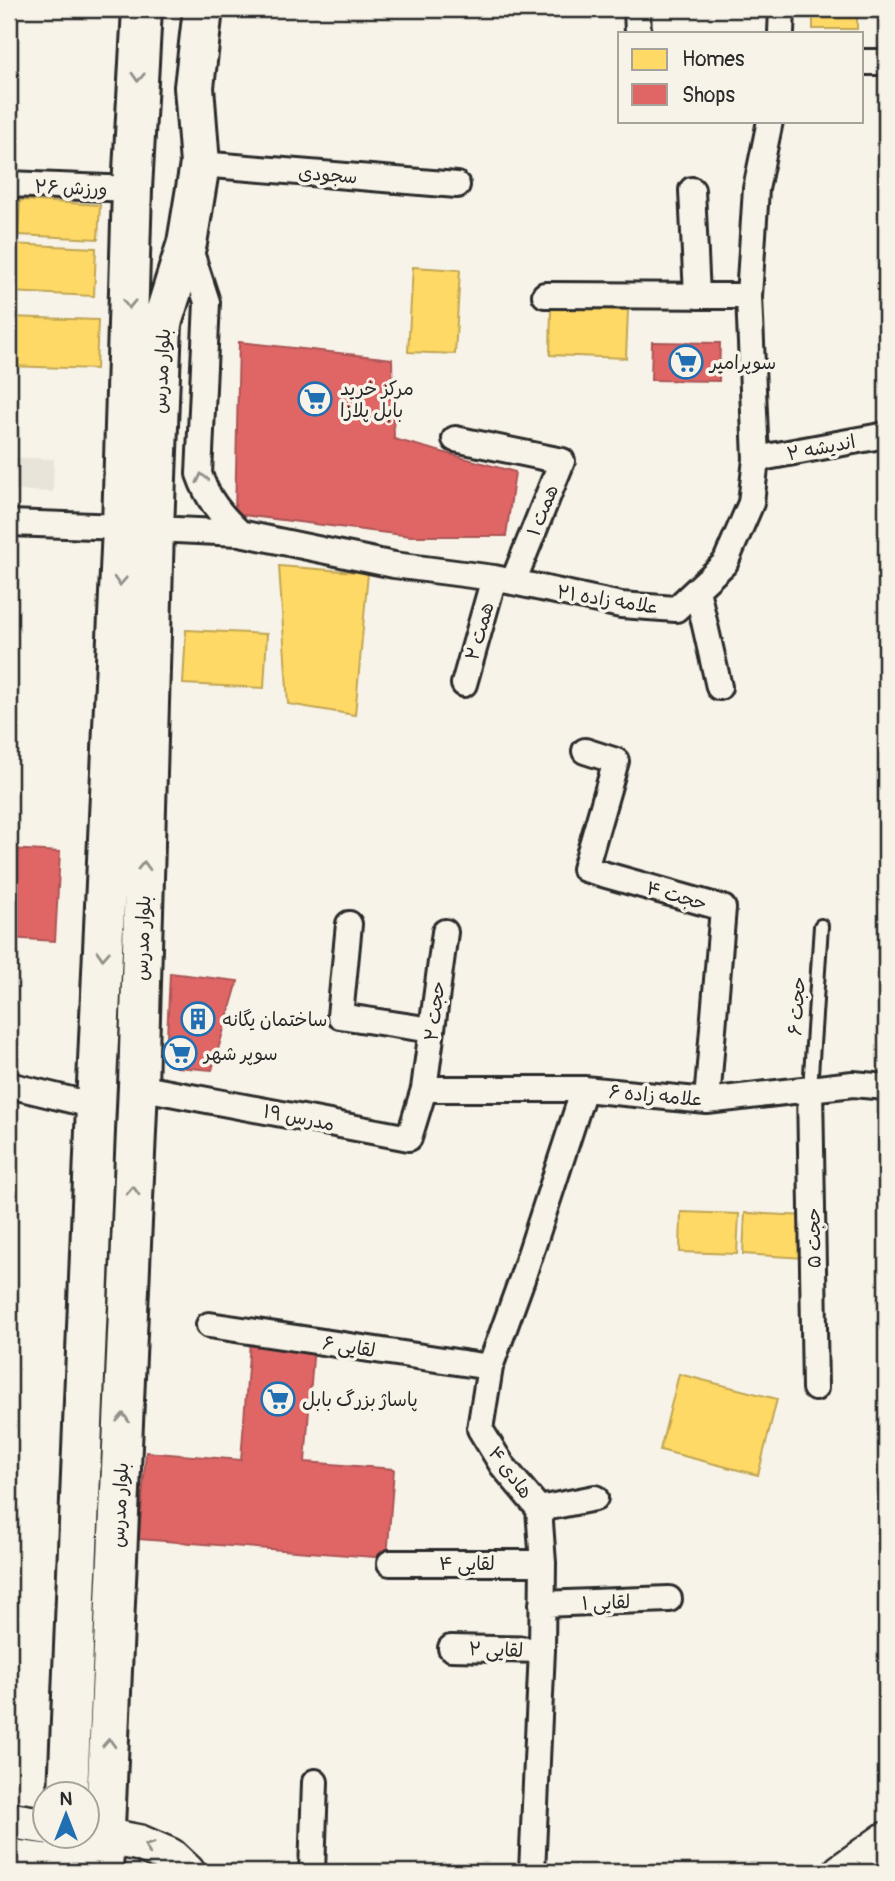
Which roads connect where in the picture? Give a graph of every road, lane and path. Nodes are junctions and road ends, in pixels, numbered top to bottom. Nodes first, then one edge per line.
1 (142, 9) edge
2 (180, 9) edge
3 (203, 9) edge
4 (637, 9) edge
5 (782, 9) edge
6 (638, 32) edge
7 (781, 32) edge
8 (864, 62) edge
9 (886, 62) edge
10 (194, 88) junction
11 (770, 122) edge
12 (200, 164) junction
13 (9, 184) edge
14 (457, 185) dead end
15 (132, 189) junction
16 (692, 190) dead end
17 (187, 243) junction
18 (545, 295) dead end
19 (697, 296) junction
20 (749, 296) junction
21 (886, 435) edge
22 (455, 439) dead end
23 (756, 459) junction
24 (9, 523) edge
25 (138, 528) junction
26 (240, 533) junction
27 (504, 580) junction
28 (696, 590) junction
29 (464, 684) dead end
30 (719, 687) dead end
31 (585, 751) dead end
32 (349, 924) dead end
33 (821, 926) dead end
34 (444, 932) dead end
35 (432, 1030) junction
36 (9, 1085) edge
37 (138, 1087) junction
38 (886, 1087) edge
39 (584, 1088) junction
40 (424, 1089) junction
41 (810, 1089) junction
42 (707, 1101) junction
43 (96, 1106) junction
44 (209, 1325) dead end
45 (490, 1367) junction
46 (815, 1388) dead end
47 (595, 1498) dead end
48 (539, 1509) junction
49 (390, 1563) dead end
50 (542, 1563) junction
51 (669, 1599) dead end
52 (542, 1604) junction
53 (451, 1648) dead end
54 (542, 1650) junction
55 (69, 1780) edge
56 (315, 1782) dead end
57 (9, 1820) edge
58 (32, 1824) edge
59 (886, 1840) edge
60 (9, 1857) edge
61 (64, 1857) edge
62 (103, 1857) edge
63 (187, 1872) edge
64 (312, 1872) edge
65 (532, 1872) edge
66 (841, 1872) edge

1 -> 15 main road, بلوار مدرس
2 - 10 main road
3 - 10 main road, بلوار مدرس
4 - 6 street
5 - 7 street
8 - 9 street
10 - 12 main road, بلوار مدرس
11 - 20 street, علامه زاده ۲۱
12 - 14 street, سجودی
12 - 17 main road, بلوار مدرس
13 - 15 street, ورزش ۲۶
15 -> 25 main road, بلوار مدرس
16 - 19 street
17 - 25 main road, بلوار مدرس
26 -> 17 street
18 - 19 street
19 - 20 street
20 - 23 street, علامه زاده ۲۱
21 - 23 street, اندیشه ۲
22 - 27 street, همت ۱
23 - 28 street, علامه زاده ۲۱
24 - 25 street, علامه زاده ۲۱
25 - 26 street, علامه زاده ۲۱
37 -> 25 main road, بلوار مدرس
25 -> 43 main road, بلوار مدرس
26 - 27 street, علامه زاده ۲۱
27 - 28 street, علامه زاده ۲۱
27 - 29 street, همت ۲
28 - 30 street
31 - 42 street, حجت ۴
32 - 35 street
33 - 41 lane, حجت ۶
34 - 35 street, حجت ۲
35 - 40 street, حجت ۲
36 - 43 street
37 - 40 street, مدرس ۱۹
62 -> 37 main road, بلوار مدرس
38 - 41 street, علامه زاده ۶
39 - 40 street, علامه زاده ۶
39 - 42 street, علامه زاده ۶
39 - 45 street, هادی ۴
41 - 42 street, علامه زاده ۶
41 - 46 street, حجت ۵
43 - 55 main road, بلوار مدرس
44 - 45 street, لقایی ۶
45 - 48 street, هادی ۴
47 - 48 street
48 - 50 street, هادی ۴
49 - 50 street, لقایی ۴
50 - 52 street, هادی ۴
51 - 52 street, لقایی ۱
52 - 54 street, هادی ۴
53 - 54 street, لقایی ۲
54 - 65 street, هادی ۴
56 - 64 street
57 - 58 main road
59 - 66 main road
60 - 61 main road
61 - 62 main road
63 -> 62 main road

